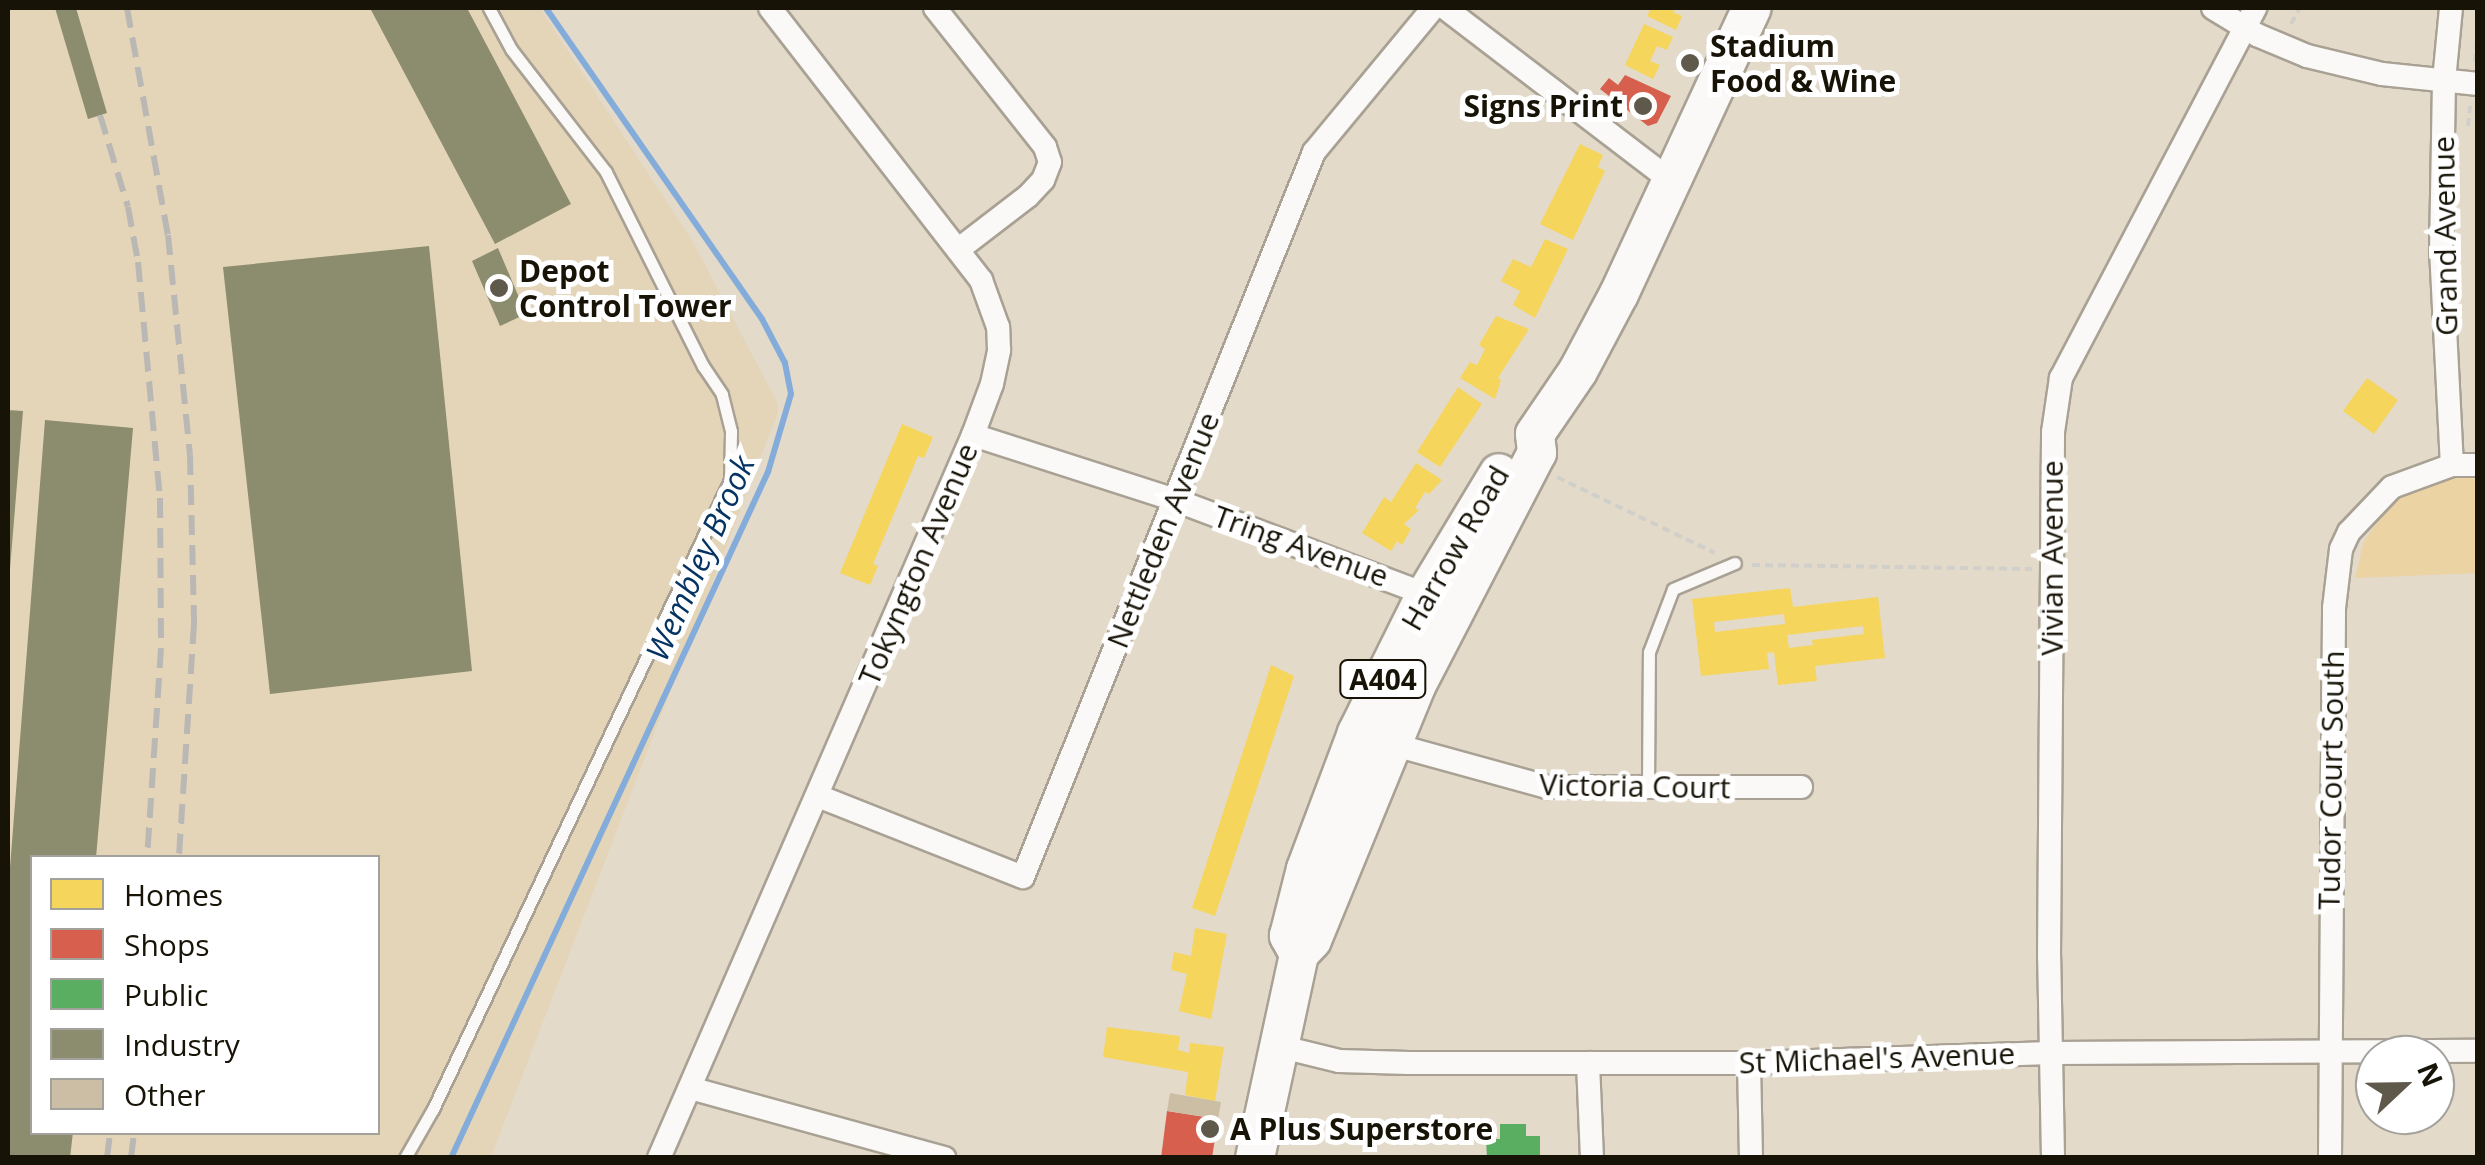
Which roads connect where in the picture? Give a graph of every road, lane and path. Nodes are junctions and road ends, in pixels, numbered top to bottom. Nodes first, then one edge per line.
1 (489, 8) edge
2 (770, 8) edge
3 (935, 8) edge
4 (1433, 8) edge
5 (1445, 8) edge
6 (1752, 8) edge
7 (2213, 8) edge
8 (2451, 8) edge
9 (2250, 17) edge
10 (2478, 28) edge
11 (2444, 81) junction
12 (2475, 84) edge
13 (2466, 138) dead end
14 (1671, 181) junction
15 (959, 250) junction
16 (973, 434) junction
17 (1533, 449) junction
18 (2452, 465) junction
19 (2478, 465) edge
20 (1175, 500) junction
21 (1735, 563) junction
22 (2052, 568) junction
23 (1440, 600) junction
24 (1374, 738) junction
25 (1648, 787) junction
26 (1802, 787) dead end
27 (818, 796) junction
28 (1278, 1046) junction
29 (2331, 1052) junction
30 (2478, 1052) edge
31 (2052, 1053) junction
32 (1588, 1063) junction
33 (1749, 1064) junction
34 (690, 1088) junction
35 (405, 1158) edge
36 (658, 1158) edge
37 (944, 1158) edge
38 (1256, 1158) edge
39 (1592, 1158) edge
40 (1751, 1158) edge
41 (2053, 1158) edge
42 (2330, 1158) edge

1 - 35 lane
2 - 15 street, Tokyngton Avenue
3 - 15 street
4 - 20 street, Nettleden Avenue
5 - 14 street
6 - 14 main road, Harrow Road / A404
7 - 9 street
8 - 11 street, Grand Avenue
9 - 11 street
9 - 22 street, Vivian Avenue
10 - 12 path
11 - 12 street
11 - 18 street, Grand Avenue
12 - 13 path
14 - 17 main road, Harrow Road / A404
15 - 16 street, Tokyngton Avenue
16 - 20 street, Tring Avenue
16 - 27 street, Tokyngton Avenue
17 - 21 path
17 - 23 main road, Harrow Road / A404
18 - 19 street
18 - 29 street, Tudor Court South
20 - 23 street, Tring Avenue
20 - 27 street, Nettleden Avenue
21 - 22 path
21 - 25 lane
22 - 31 street, Vivian Avenue
23 - 24 main road, Harrow Road / A404
24 - 25 street, Victoria Court
24 - 28 main road, Harrow Road / A404
25 - 26 street, Victoria Court
27 - 34 street, Tokyngton Avenue
28 - 32 street, St Michael's Avenue
28 - 38 main road, Harrow Road / A404
29 - 30 street, St Michael's Avenue
29 - 31 street, St Michael's Avenue
29 - 42 street, Tudor Court South
31 - 33 street, St Michael's Avenue
31 - 41 street, Vivian Avenue
32 - 33 street, St Michael's Avenue
32 - 39 street
33 - 40 street
34 - 36 street, Tokyngton Avenue
34 - 37 street

